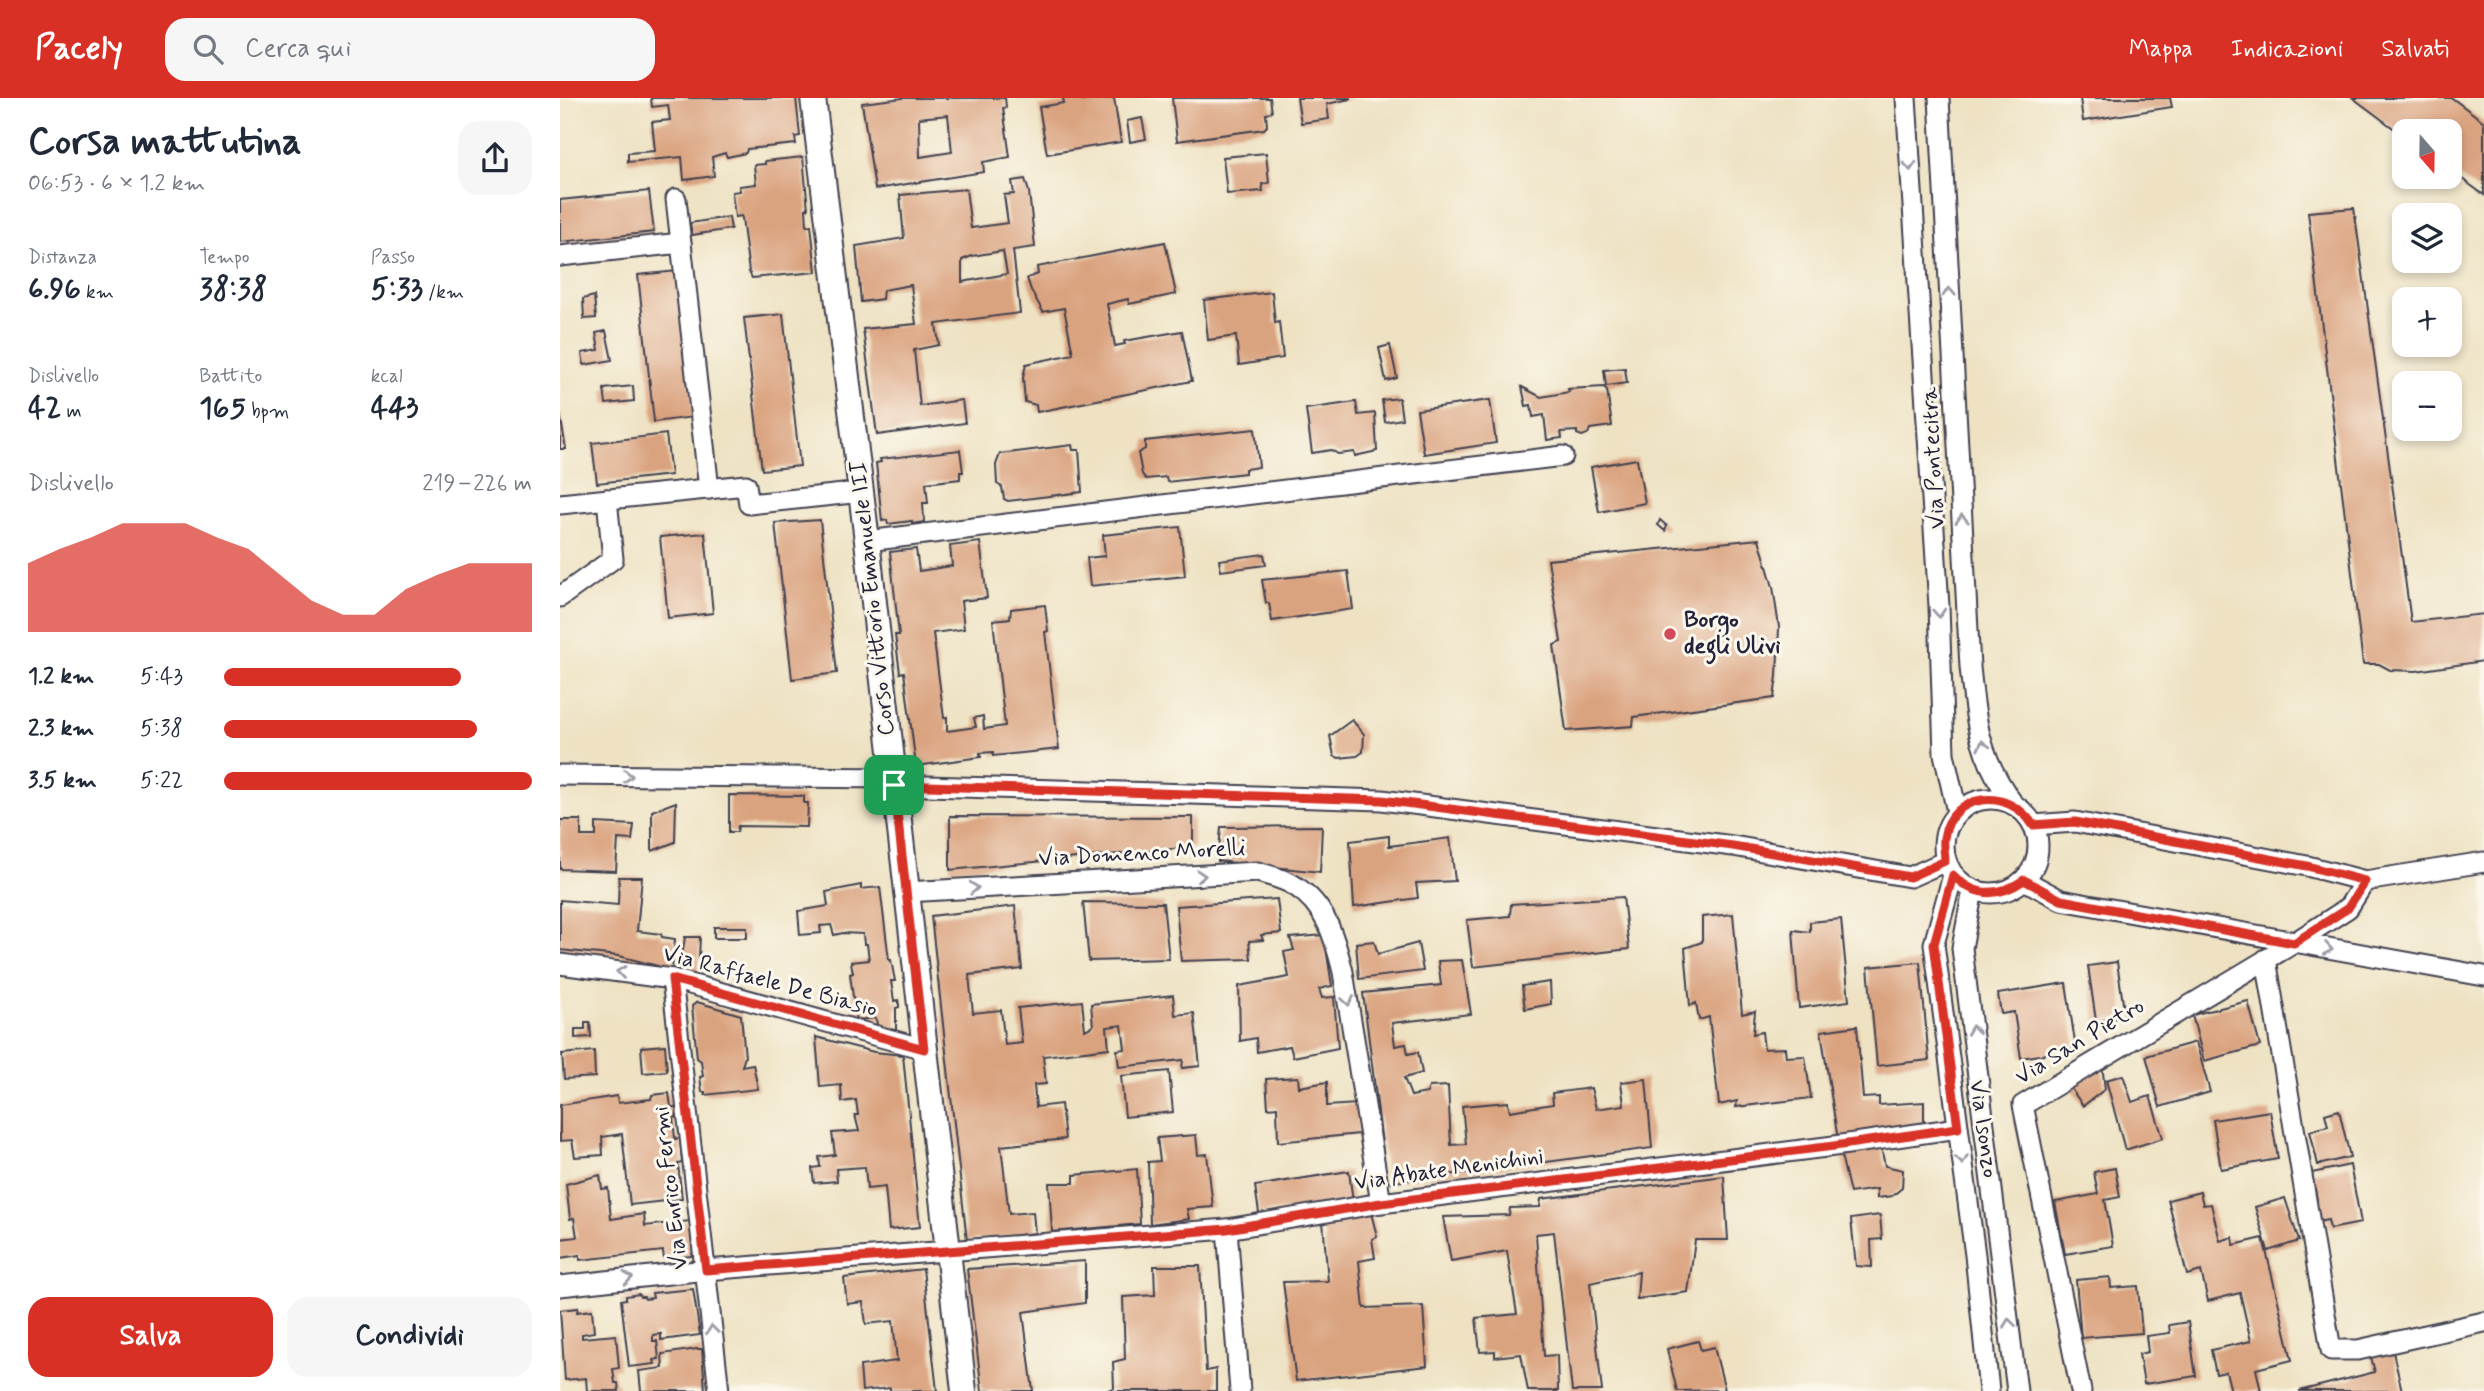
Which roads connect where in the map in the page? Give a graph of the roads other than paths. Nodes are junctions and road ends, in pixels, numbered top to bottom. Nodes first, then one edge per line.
1 (813, 98) edge
2 (1906, 98) edge
3 (1939, 98) edge
4 (677, 199) dead end
5 (681, 243) junction
6 (560, 256) edge
7 (1563, 456) dead end
8 (709, 489) junction
9 (862, 492) junction
10 (607, 499) junction
11 (560, 504) edge
12 (867, 541) junction
13 (560, 597) edge
14 (560, 775) edge
15 (894, 781) junction
16 (2014, 805) junction
17 (1957, 813) junction
18 (2033, 825) junction
19 (2484, 862) edge
20 (1949, 868) junction
21 (2024, 880) junction
22 (2365, 881) junction
23 (1973, 890) junction
24 (906, 892) junction
25 (2294, 943) junction
26 (2266, 959) junction
27 (560, 964) edge
28 (2484, 976) edge
29 (672, 979) junction
30 (924, 1049) junction
31 (1958, 1128) junction
32 (1381, 1203) junction
33 (1227, 1229) junction
34 (947, 1252) junction
35 (706, 1270) junction
36 (560, 1286) edge
37 (2484, 1322) edge
38 (719, 1391) edge
39 (964, 1391) edge
40 (1240, 1391) edge
41 (1989, 1391) edge
42 (2017, 1391) edge
43 (2081, 1391) edge

1 - 9 street, Corso Vittorio Emanuele III
2 -> 17 street, Via Pontecitra
16 -> 3 street, Via Pontecitra
4 - 5 street
5 - 6 street
5 - 8 street
7 - 12 street
8 - 9 street
8 - 10 street
9 - 12 street, Corso Vittorio Emanuele III
10 - 11 street
10 - 13 street
12 - 15 street, Corso Vittorio Emanuele III
14 -> 15 street
15 - 20 street
15 - 24 street, Corso Vittorio Emanuele III
16 - 17 street
16 - 18 street
17 - 20 street
18 - 21 street
18 - 22 street
19 - 22 street
20 - 23 street
20 - 31 street, Via Isonzo
21 - 23 street
21 - 25 street
22 - 25 street, Via San Pietro
42 -> 23 street, Via Isonzo
24 - 30 street, Corso Vittorio Emanuele III
24 -> 32 street, Via Domenco Morelli
25 - 26 street, Via San Pietro
25 -> 28 street
26 - 37 street
26 - 43 street, Via San Pietro
29 -> 27 street, Via Raffaele De Biasio
29 - 30 street, Via Raffaele De Biasio
29 - 35 street, Via Enrico Fermi
30 - 34 street, Corso Vittorio Emanuele III
31 - 32 street, Via Abate Menichini
31 -> 41 street, Via Isonzo
32 - 33 street, Via Abate Menichini
33 - 34 street, Via Abate Menichini
33 - 40 street
34 - 35 street, Via Abate Menichini
34 - 39 street, Corso Vittorio Emanuele III
36 -> 35 street, Via Abate Menichini
38 -> 35 street, Via Enrico Fermi

